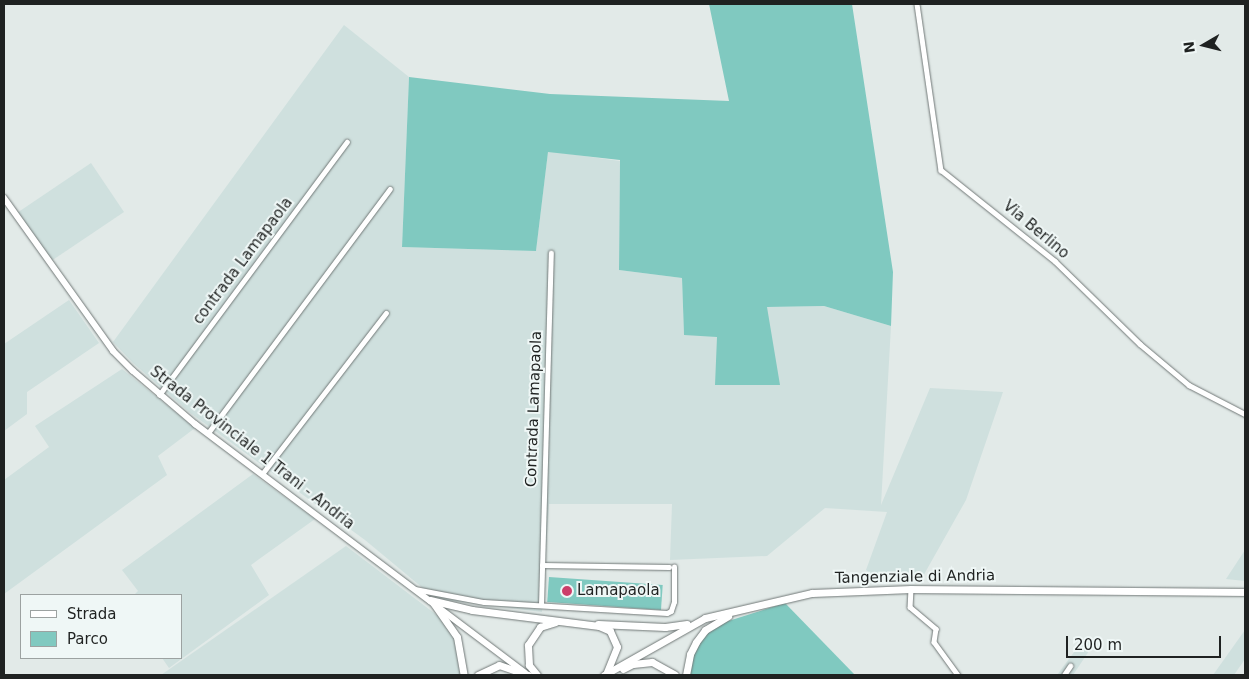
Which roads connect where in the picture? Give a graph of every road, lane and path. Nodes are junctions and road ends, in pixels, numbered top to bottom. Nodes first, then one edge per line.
1 (917, 4) edge
2 (347, 142) dead end
3 (390, 189) dead end
4 (4, 198) edge
5 (551, 252) dead end
6 (386, 313) dead end
7 (159, 395) junction
8 (1245, 414) edge
9 (208, 433) junction
10 (262, 474) junction
11 (542, 565) junction
12 (414, 589) junction
13 (911, 589) junction
14 (1245, 592) edge
15 (432, 602) junction
16 (541, 606) junction
17 (748, 607) junction
18 (568, 621) junction
19 (700, 621) junction
20 (580, 623) junction
21 (1070, 666) dead end
22 (464, 675) edge
23 (478, 675) edge
24 (528, 675) edge
25 (537, 675) edge
26 (607, 675) edge
27 (675, 675) edge
28 (686, 675) edge
29 (958, 675) edge
30 (1064, 675) edge

1 - 8 street, Via Berlino
2 - 7 street, contrada Lamapaola
3 - 9 street
4 - 7 main road, Strada Provinciale 1 Trani - Andria
5 - 11 street, Contrada Lamapaola
6 - 10 street
7 - 9 main road, Strada Provinciale 1 Trani - Andria
9 - 10 main road, Strada Provinciale 1 Trani - Andria
10 - 12 main road, Strada Provinciale 1 Trani - Andria
11 - 16 street, Contrada Lamapaola
11 - 16 street
12 - 15 main road, Strada Provinciale 1 Trani - Andria
12 - 16 street
13 - 14 main road, Tangenziale di Andria
13 - 17 main road, Tangenziale di Andria
13 - 29 street
15 - 18 main road
15 - 22 main road
15 - 24 main road, Strada Provinciale 1 Trani - Andria
17 - 19 main road, Tangenziale di Andria
17 - 28 main road
18 - 20 main road
18 - 25 main road
19 - 20 main road
19 - 26 main road, Tangenziale di Andria
20 - 26 main road
21 - 30 street
23 - 24 main road
26 - 27 main road

